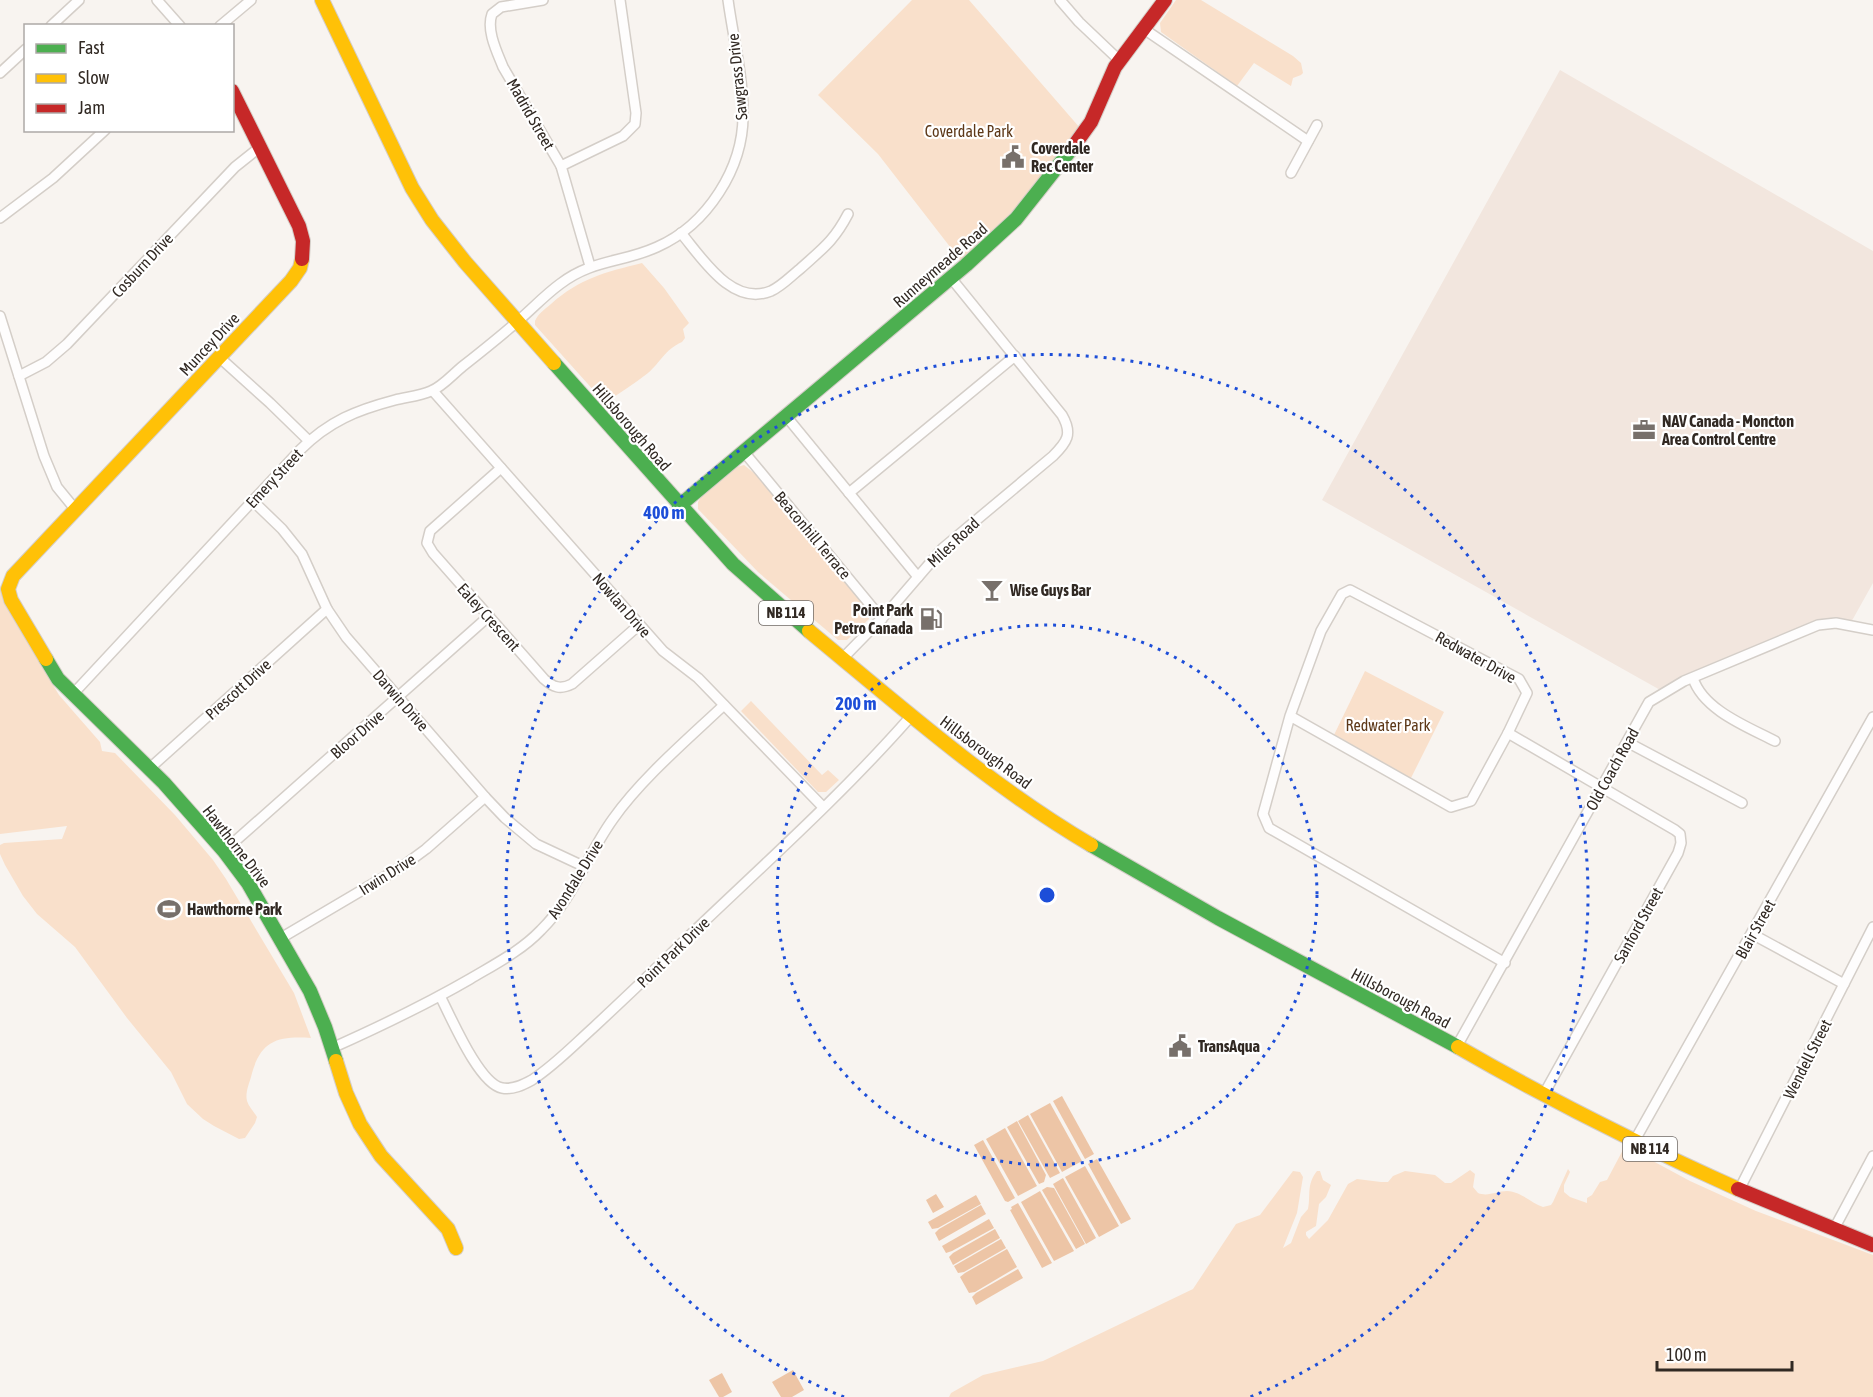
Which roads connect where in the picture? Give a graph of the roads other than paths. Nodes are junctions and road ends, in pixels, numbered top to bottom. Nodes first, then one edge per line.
1 (79, 0) edge
2 (157, 0) edge
3 (251, 0) edge
4 (322, 0) edge
5 (543, 0) edge
6 (620, 0) edge
7 (728, 0) edge
8 (1060, 0) edge
9 (1165, 0) edge
10 (53, 24) edge
11 (178, 24) edge
12 (222, 24) edge
13 (1144, 29) junction
14 (24, 51) edge
15 (1120, 61) junction
16 (0, 73) edge
17 (234, 95) edge
18 (1317, 125) dead end
19 (103, 132) edge
20 (1308, 141) junction
21 (260, 147) junction
22 (561, 166) junction
23 (1291, 173) dead end
24 (848, 214) dead end
25 (0, 218) edge
26 (681, 233) junction
27 (590, 266) junction
28 (951, 278) junction
29 (0, 316) edge
30 (518, 321) junction
31 (1015, 356) junction
32 (219, 357) junction
33 (19, 375) junction
34 (433, 391) junction
35 (786, 416) junction
36 (309, 441) junction
37 (744, 452) junction
38 (501, 468) junction
39 (849, 493) junction
40 (253, 501) junction
41 (679, 506) junction
42 (75, 509) junction
43 (918, 577) junction
44 (8, 583) joint
45 (327, 609) junction
46 (489, 616) junction
47 (882, 619) junction
48 (639, 625) junction
49 (1873, 630) edge
50 (842, 659) junction
51 (1693, 678) junction
52 (73, 694) junction
53 (398, 697) junction
54 (724, 705) junction
55 (912, 716) junction
56 (1290, 716) junction
57 (1873, 717) edge
58 (1508, 733) junction
59 (1775, 741) dead end
60 (1627, 742) junction
61 (150, 768) junction
62 (1601, 789) junction
63 (485, 797) junction
64 (1742, 803) dead end
65 (823, 807) junction
66 (224, 851) junction
67 (583, 866) junction
68 (1873, 927) edge
69 (1752, 934) junction
70 (281, 938) junction
71 (1862, 948) junction
72 (1873, 951) edge
73 (1505, 963) junction
74 (1844, 984) junction
75 (440, 996) junction
76 (1457, 1046) junction
77 (332, 1048) junction
78 (1544, 1094) junction
79 (1635, 1140) junction
80 (1873, 1156) edge
81 (1739, 1190) junction
82 (1834, 1229) junction
83 (1873, 1245) edge
84 (456, 1248) dead end

1 - 10 street
2 - 11 street
3 - 12 street
4 - 30 street, Hillsborough Road / NB 114
5 - 22 street, Madrid Street
6 - 22 street
7 - 26 street, Sawgrass Drive
8 - 15 street
9 - 13 street, Runneymeade Road
13 - 15 street, Runneymeade Road
13 - 20 street
14 - 16 street
15 - 28 street, Runneymeade Road
17 - 21 street, Muncey Drive
18 - 20 street
19 - 25 street
20 - 23 street
21 - 32 street, Muncey Drive
21 - 33 street, Cosburn Drive
22 - 27 street, Madrid Street
24 - 26 street
26 - 27 street, Sawgrass Drive
27 - 30 street, Sawgrass Drive
28 - 31 street
28 - 35 street, Runneymeade Road
29 - 33 street
30 - 34 street, Emery Street
30 - 41 street, Hillsborough Road / NB 114
31 - 39 street
31 - 43 street, Miles Road
32 - 36 street
32 - 42 street, Muncey Drive
33 - 42 street
34 - 36 street, Emery Street
34 - 38 street, Nowlan Drive
35 - 37 street, Runneymeade Road
35 - 39 street
36 - 40 street, Emery Street
37 - 41 street, Runneymeade Road
37 - 47 street, Beaconhill Terrace
38 - 46 street, Ealey Crescent
38 - 48 street, Nowlan Drive
39 - 43 street
40 - 45 street, Darwin Drive
40 - 52 street, Emery Street
41 - 50 street, Hillsborough Road / NB 114
42 - 44 street, Muncey Drive
43 - 47 street, Miles Road
44 - 52 street, Hawthorne Drive
45 - 53 street, Darwin Drive
45 - 61 street, Prescott Drive
46 - 48 street, Ealey Crescent
46 - 53 street, Bloor Drive
47 - 50 street, Miles Road
48 - 54 street, Nowlan Drive
49 - 51 street, Old Coach Road
50 - 55 street, Hillsborough Road / NB 114
51 - 59 street
51 - 60 street, Old Coach Road
52 - 61 street, Hawthorne Drive
53 - 63 street, Darwin Drive
53 - 66 street, Bloor Drive
54 - 65 street, Nowlan Drive
54 - 67 street, Avondale Drive
55 - 65 street, Point Park Drive
55 - 76 street, Hillsborough Road / NB 114
56 - 58 street, Redwater Drive
56 - 58 street, Redwater Drive
56 - 73 street, Redwater Drive
57 - 69 street, Blair Street
58 - 62 street
60 - 62 street, Old Coach Road
60 - 64 street
61 - 66 street, Hawthorne Drive
62 - 73 street, Old Coach Road
62 - 78 street, Sanford Street
63 - 67 street, Darwin Drive
63 - 70 street, Irwin Drive
65 - 75 street, Point Park Drive
66 - 70 street, Hawthorne Drive
67 - 75 street, Avondale Drive
68 - 71 street, Wendell Street
69 - 74 street
69 - 79 street, Blair Street
70 - 77 street, Hawthorne Drive
71 - 72 street
71 - 74 street, Wendell Street
73 - 76 street, Old Coach Road
74 - 81 street, Wendell Street
75 - 77 street, Avondale Drive
76 - 78 street, Hillsborough Road / NB 114
77 - 84 street, Hawthorne Drive
78 - 79 street, Hillsborough Road / NB 114
79 - 81 street, Hillsborough Road / NB 114
80 - 82 street
81 - 82 street, Hillsborough Road / NB 114
82 - 83 street, Hillsborough Road / NB 114

